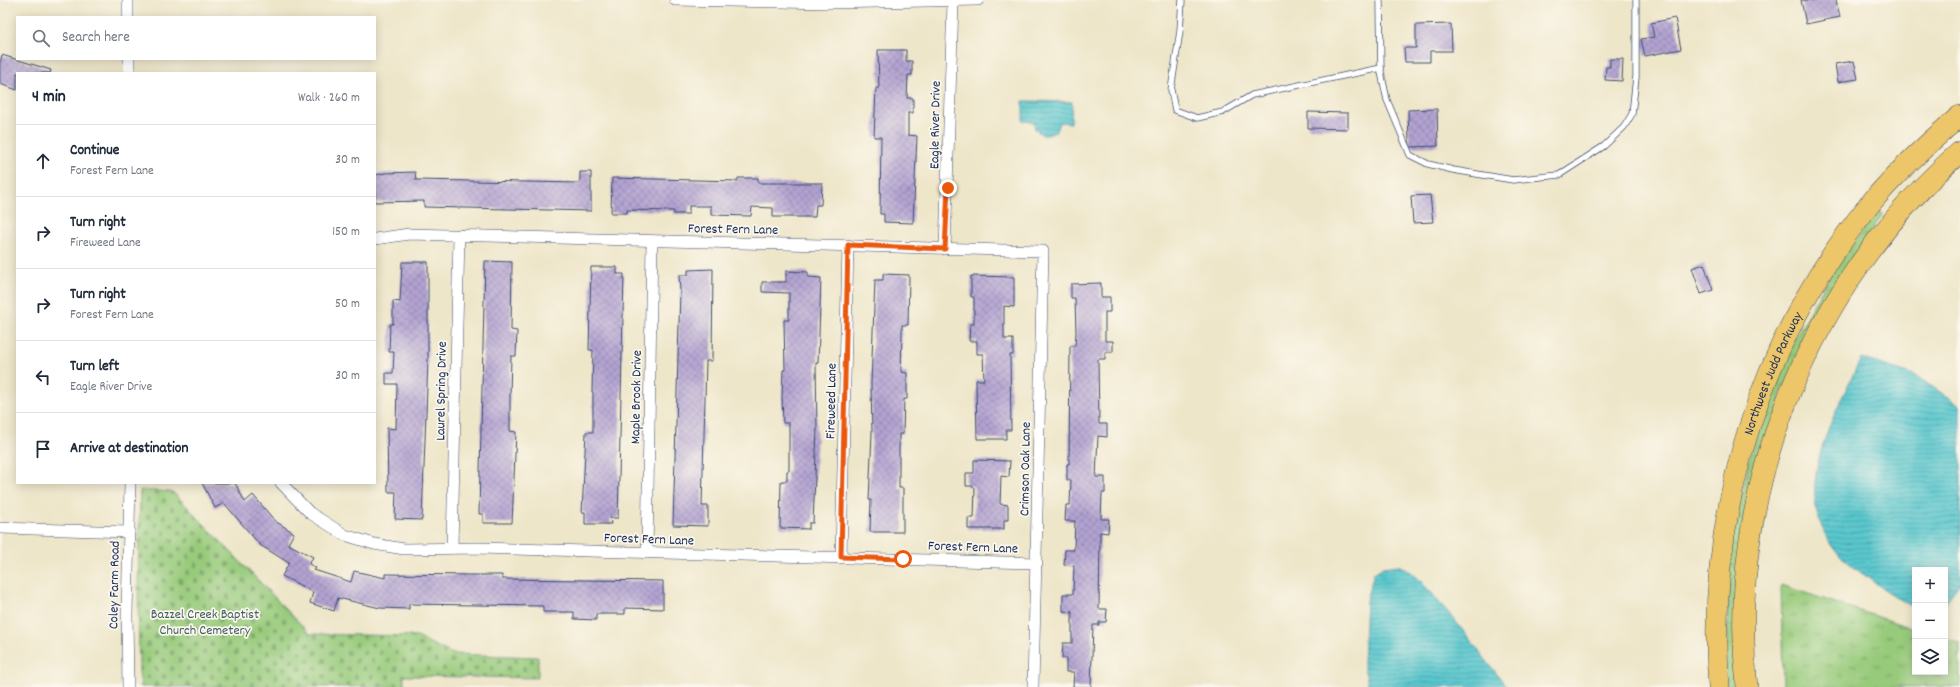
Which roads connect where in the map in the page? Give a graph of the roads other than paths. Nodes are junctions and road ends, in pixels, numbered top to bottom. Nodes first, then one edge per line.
1 (128, 0) edge
2 (675, 0) edge
3 (978, 0) edge
4 (1182, 0) edge
5 (1380, 0) edge
6 (1636, 0) edge
7 (953, 2) junction
8 (128, 16) edge
9 (129, 60) edge
10 (1381, 68) junction
11 (129, 72) edge
12 (1960, 116) edge
13 (1960, 152) edge
14 (459, 235) junction
15 (376, 239) edge
16 (652, 241) junction
17 (848, 245) junction
18 (945, 249) junction
19 (1043, 251) joint
20 (130, 484) edge
21 (282, 484) edge
22 (0, 528) edge
23 (129, 532) junction
24 (452, 548) junction
25 (647, 553) junction
26 (841, 557) junction
27 (1037, 563) junction
28 (128, 687) edge
29 (1033, 687) edge
30 (1719, 687) edge
31 (1747, 687) edge

1 - 8 street
2 - 7 street
3 - 7 street
4 - 10 lane
5 - 10 lane
6 - 10 lane
7 - 18 street, Eagle River Drive
9 - 11 street
12 - 30 highway, Northwest Judd Parkway
13 - 31 highway, Northwest Judd Parkway
14 - 15 street, Forest Fern Lane
14 - 16 street, Forest Fern Lane
14 - 24 street, Laurel Spring Drive
16 - 17 street, Forest Fern Lane
16 - 25 street, Maple Brook Drive
17 - 18 street, Forest Fern Lane
17 - 26 street, Fireweed Lane
18 - 19 street, Forest Fern Lane
19 - 27 street, Crimson Oak Lane
20 - 23 street, Coley Farm Road
21 - 24 street, Forest Fern Lane
22 - 23 street
23 - 28 street, Coley Farm Road
24 - 25 street, Forest Fern Lane
25 - 26 street, Forest Fern Lane
26 - 27 street, Forest Fern Lane
27 - 29 street, Crimson Oak Lane

